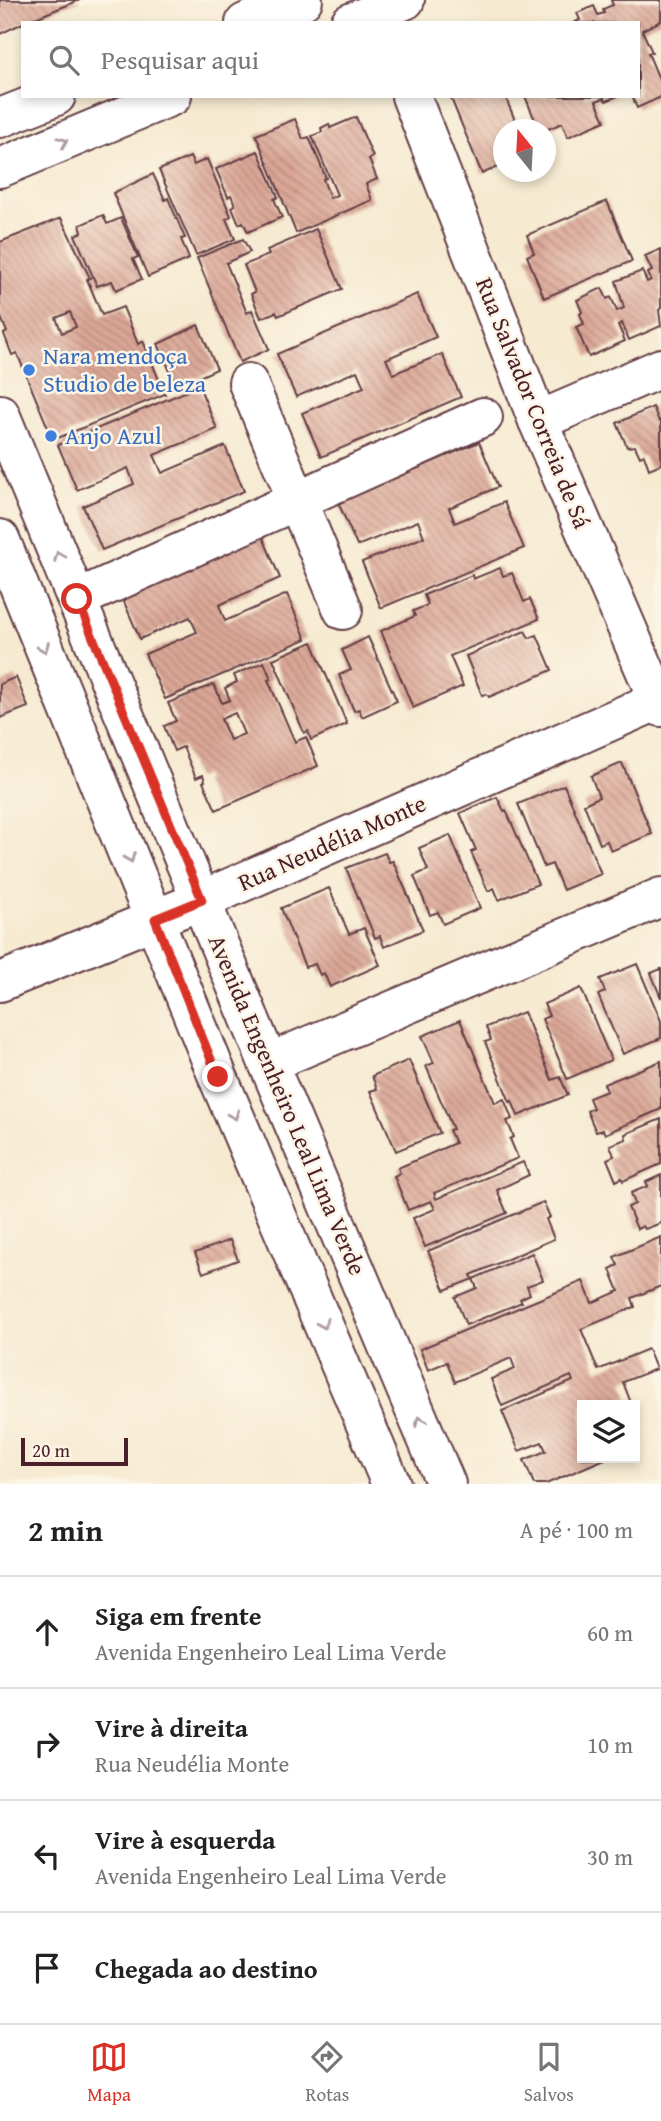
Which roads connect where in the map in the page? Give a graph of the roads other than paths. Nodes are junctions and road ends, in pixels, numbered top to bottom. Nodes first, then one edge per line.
1 (303, 0) edge
2 (249, 21) edge
3 (51, 98) edge
4 (167, 98) edge
5 (412, 98) edge
6 (0, 118) edge
7 (0, 168) edge
8 (661, 368) edge
9 (248, 383) dead end
10 (0, 414) edge
11 (482, 417) dead end
12 (538, 421) junction
13 (298, 500) junction
14 (0, 539) edge
15 (77, 599) junction
16 (343, 610) dead end
17 (660, 702) edge
18 (661, 897) edge
19 (202, 900) junction
20 (155, 919) junction
21 (0, 982) edge
22 (268, 1063) junction
23 (391, 1484) edge
24 (446, 1484) edge

1 - 2 street
3 - 6 street
7 -> 4 street
5 - 12 street, Rua Salvador Correia de Sá
8 - 12 street
9 - 13 street
15 -> 10 street, Avenida Engenheiro Leal Lima Verde
11 - 13 street
12 - 17 street, Rua Salvador Correia de Sá
13 - 15 street
13 - 16 street
14 -> 20 street, Avenida Engenheiro Leal Lima Verde
15 - 19 street, Avenida Engenheiro Leal Lima Verde
17 - 19 street, Rua Neudélia Monte
18 - 22 street
19 - 20 street, Rua Neudélia Monte
19 - 22 street, Avenida Engenheiro Leal Lima Verde
20 - 21 street, Rua Neudélia Monte
20 -> 23 street, Avenida Engenheiro Leal Lima Verde
24 -> 22 street, Avenida Engenheiro Leal Lima Verde

